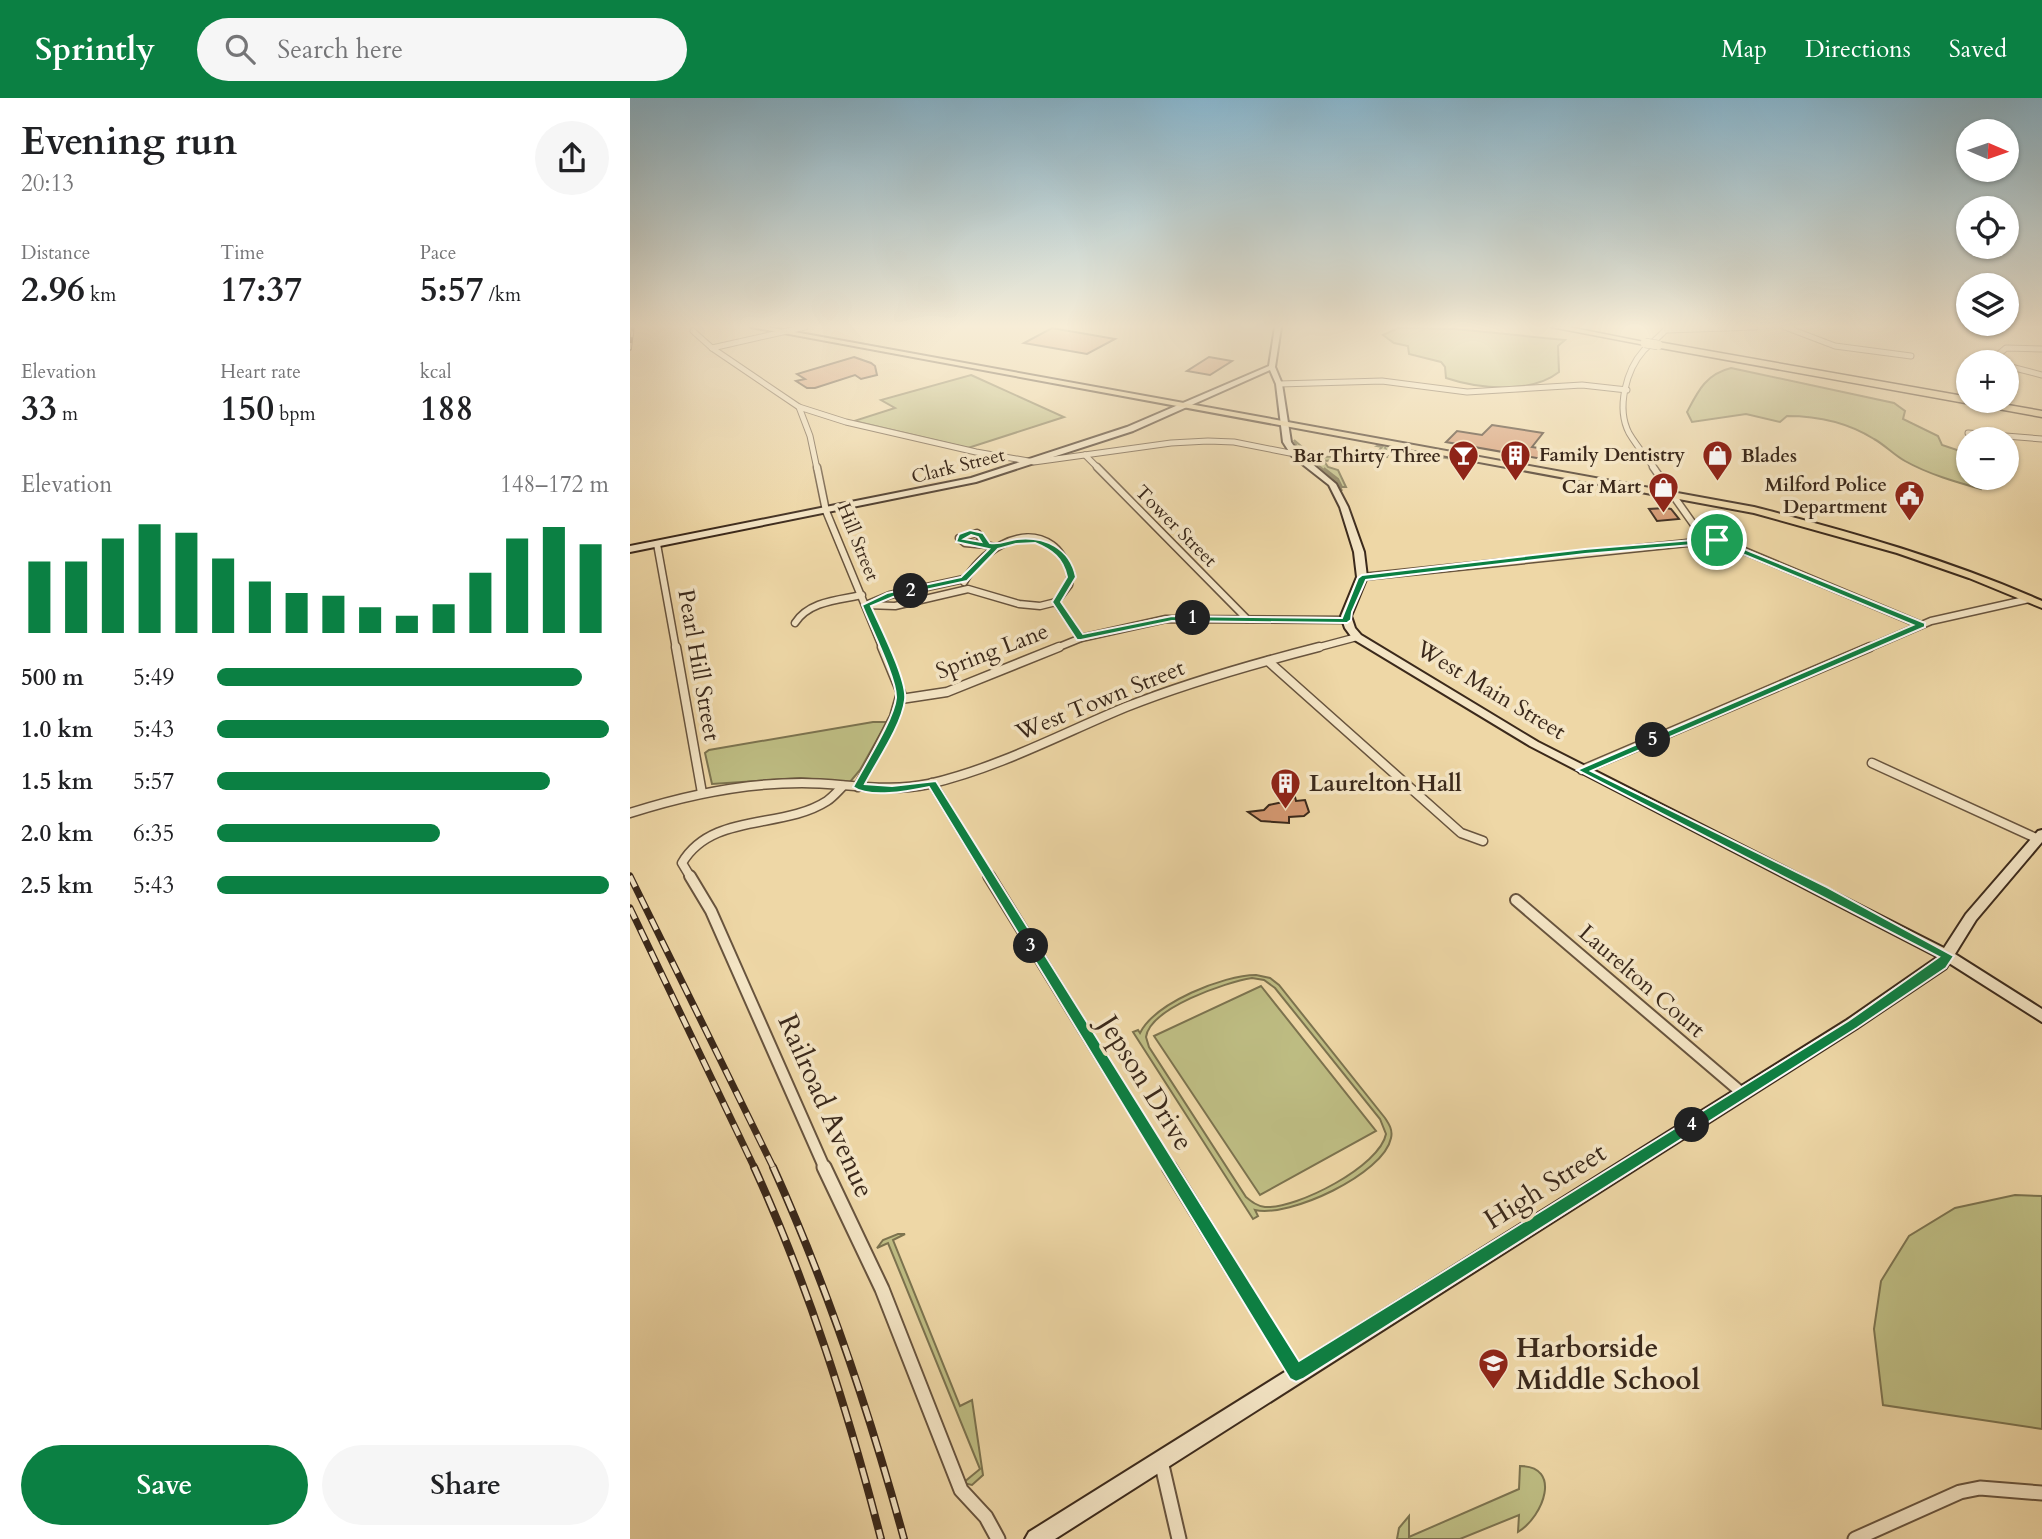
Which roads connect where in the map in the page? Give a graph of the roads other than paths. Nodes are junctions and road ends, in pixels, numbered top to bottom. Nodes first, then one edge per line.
1 (780, 394) edge
2 (1125, 394) edge
3 (1209, 394) edge
4 (1280, 394) edge
5 (1626, 394) edge
6 (1939, 394) edge
7 (1956, 397) edge
8 (2019, 403) edge
9 (1184, 405) junction
10 (799, 407) junction
11 (2042, 407) edge
12 (2019, 410) edge
13 (2042, 414) edge
14 (823, 415) junction
15 (805, 418) junction
16 (1284, 423) junction
17 (2019, 437) edge
18 (2042, 439) edge
19 (1068, 450) junction
20 (1295, 454) junction
21 (1081, 455) junction
22 (1034, 462) junction
23 (1674, 494) junction
24 (827, 511) junction
25 (1717, 540) junction
26 (657, 544) junction
27 (630, 550) edge
28 (1362, 578) junction
29 (964, 579) junction
30 (968, 589) junction
31 (862, 595) junction
32 (2029, 599) junction
33 (1056, 602) junction
34 (866, 605) junction
35 (2042, 605) edge
36 (1247, 619) junction
37 (1347, 620) junction
38 (794, 624) dead end
39 (1921, 625) junction
40 (1357, 637) junction
41 (1081, 638) junction
42 (1268, 661) junction
43 (901, 699) junction
44 (1872, 763) dead end
45 (1582, 770) junction
46 (932, 783) junction
47 (843, 786) junction
48 (858, 787) junction
49 (702, 793) junction
50 (630, 813) edge
51 (2040, 837) edge
52 (1482, 841) dead end
53 (1516, 900) dead end
54 (1948, 956) junction
55 (2042, 1016) edge
56 (1742, 1093) junction
57 (1296, 1373) junction
58 (1161, 1461) junction
59 (2042, 1493) edge
60 (998, 1539) edge
61 (1036, 1539) edge
62 (1179, 1539) edge
63 (1855, 1539) edge

1 - 10 street
2 - 9 main road
3 - 9 main road
4 - 16 main road
5 - 23 street
6 - 7 highway
8 - 11 highway
9 - 16 main road
9 - 19 main road
10 - 14 street
10 - 15 street, Hill Street
12 - 13 highway
14 - 15 street
14 - 22 street
15 - 24 street, Hill Street
16 - 20 main road
16 - 23 main road
17 - 18 street
19 - 21 street, Tower Street
19 - 22 main road
20 - 21 street, Clark Street
20 - 28 main road
21 - 22 street, Clark Street
21 - 36 street, Tower Street
22 - 24 main road, Clark Street
23 - 25 street
23 - 32 main road
24 - 26 main road, Clark Street
24 - 31 street, Hill Street
25 - 28 street
25 - 39 street
26 - 27 main road, Clark Street
26 - 49 street, Pearl Hill Street
28 - 37 main road
29 - 30 street
29 - 33 street
29 - 34 street
30 - 33 street
30 - 34 street
31 - 34 street, Hill Street
31 - 38 street
32 - 35 main road
32 - 39 street
33 - 41 street
34 - 43 street, Hill Street
36 - 37 street, Spring Lane
36 - 41 street, Spring Lane
37 - 40 main road, West Main Street
39 - 45 street
40 - 42 street, West Town Street
40 - 45 main road, West Main Street
41 - 43 street, Spring Lane
42 - 46 street, West Town Street
42 - 52 street
43 - 48 street
44 - 51 street
45 - 54 main road, West Main Street
46 - 48 street, West Town Street
46 - 57 street, Jepson Drive
47 - 48 street, West Town Street
47 - 49 street, West Town Street
47 - 60 street, Railroad Avenue
49 - 50 street, West Town Street
51 - 54 main road, High Street
53 - 56 street, Laurelton Court
54 - 55 main road, West Main Street
54 - 56 main road, High Street
56 - 57 main road, High Street
57 - 58 main road, High Street
58 - 61 main road, High Street
58 - 62 street
59 - 63 street

